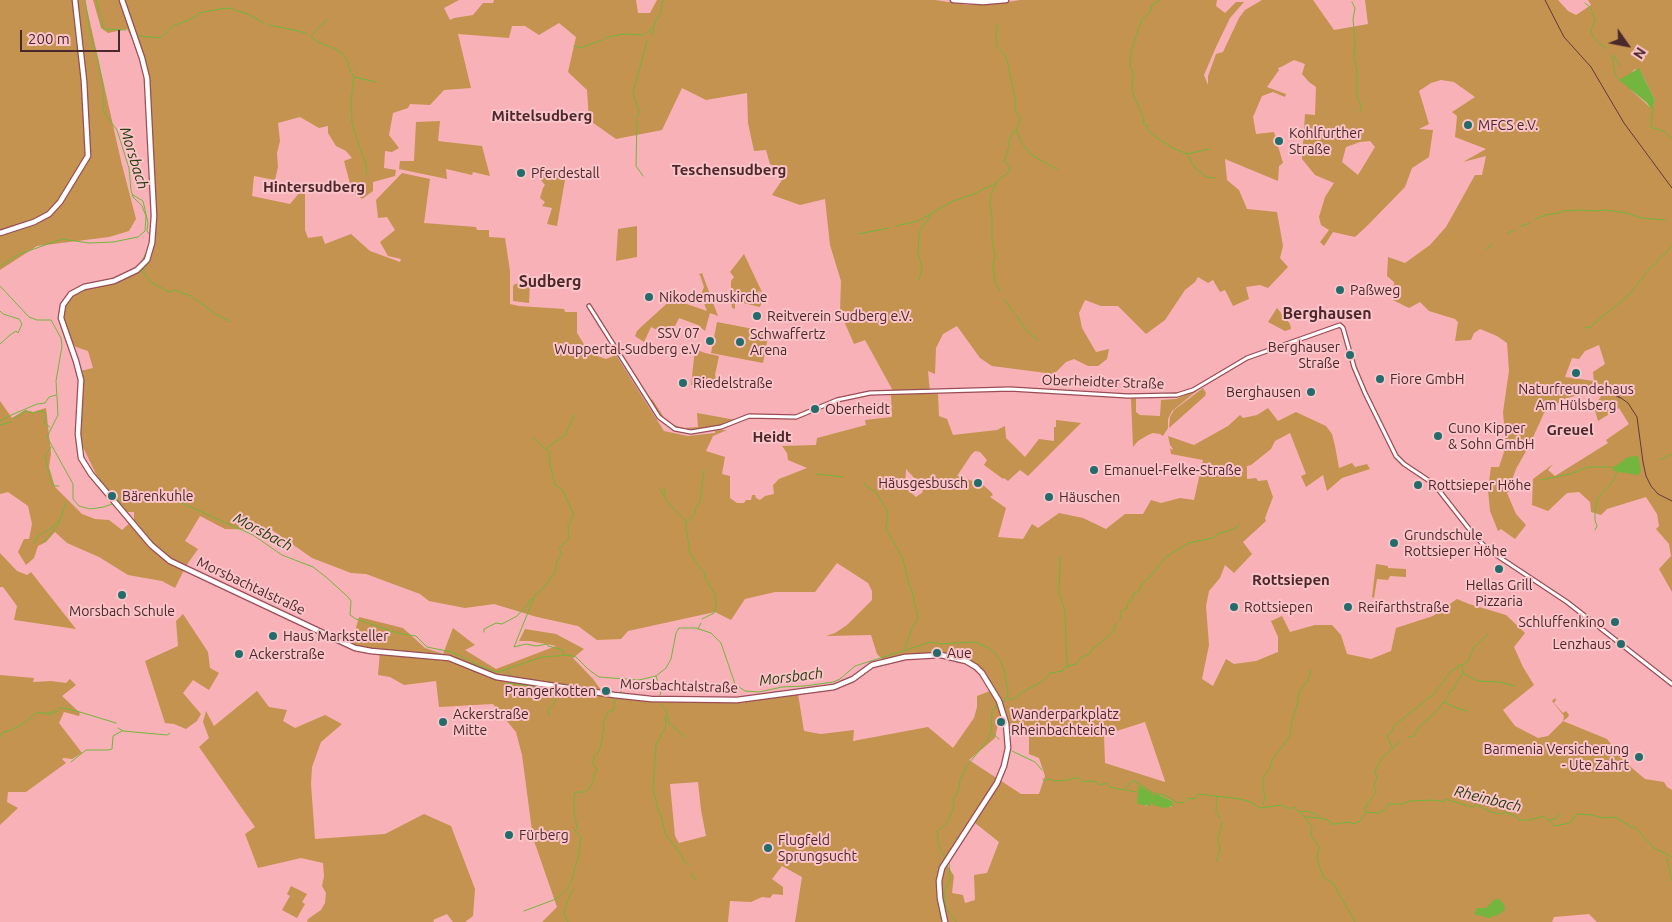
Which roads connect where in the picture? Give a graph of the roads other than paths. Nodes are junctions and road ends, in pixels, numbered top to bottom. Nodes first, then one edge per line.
1 (75, 0) edge
2 (122, 0) edge
3 (953, 0) edge
4 (1006, 0) edge
5 (0, 233) edge
6 (589, 306) dead end
7 (1672, 684) edge
8 (946, 922) edge

1 - 5 main road
2 - 8 main road, Morsbachtalstraße
3 - 4 main road
6 - 7 street, Oberheidter Straße

